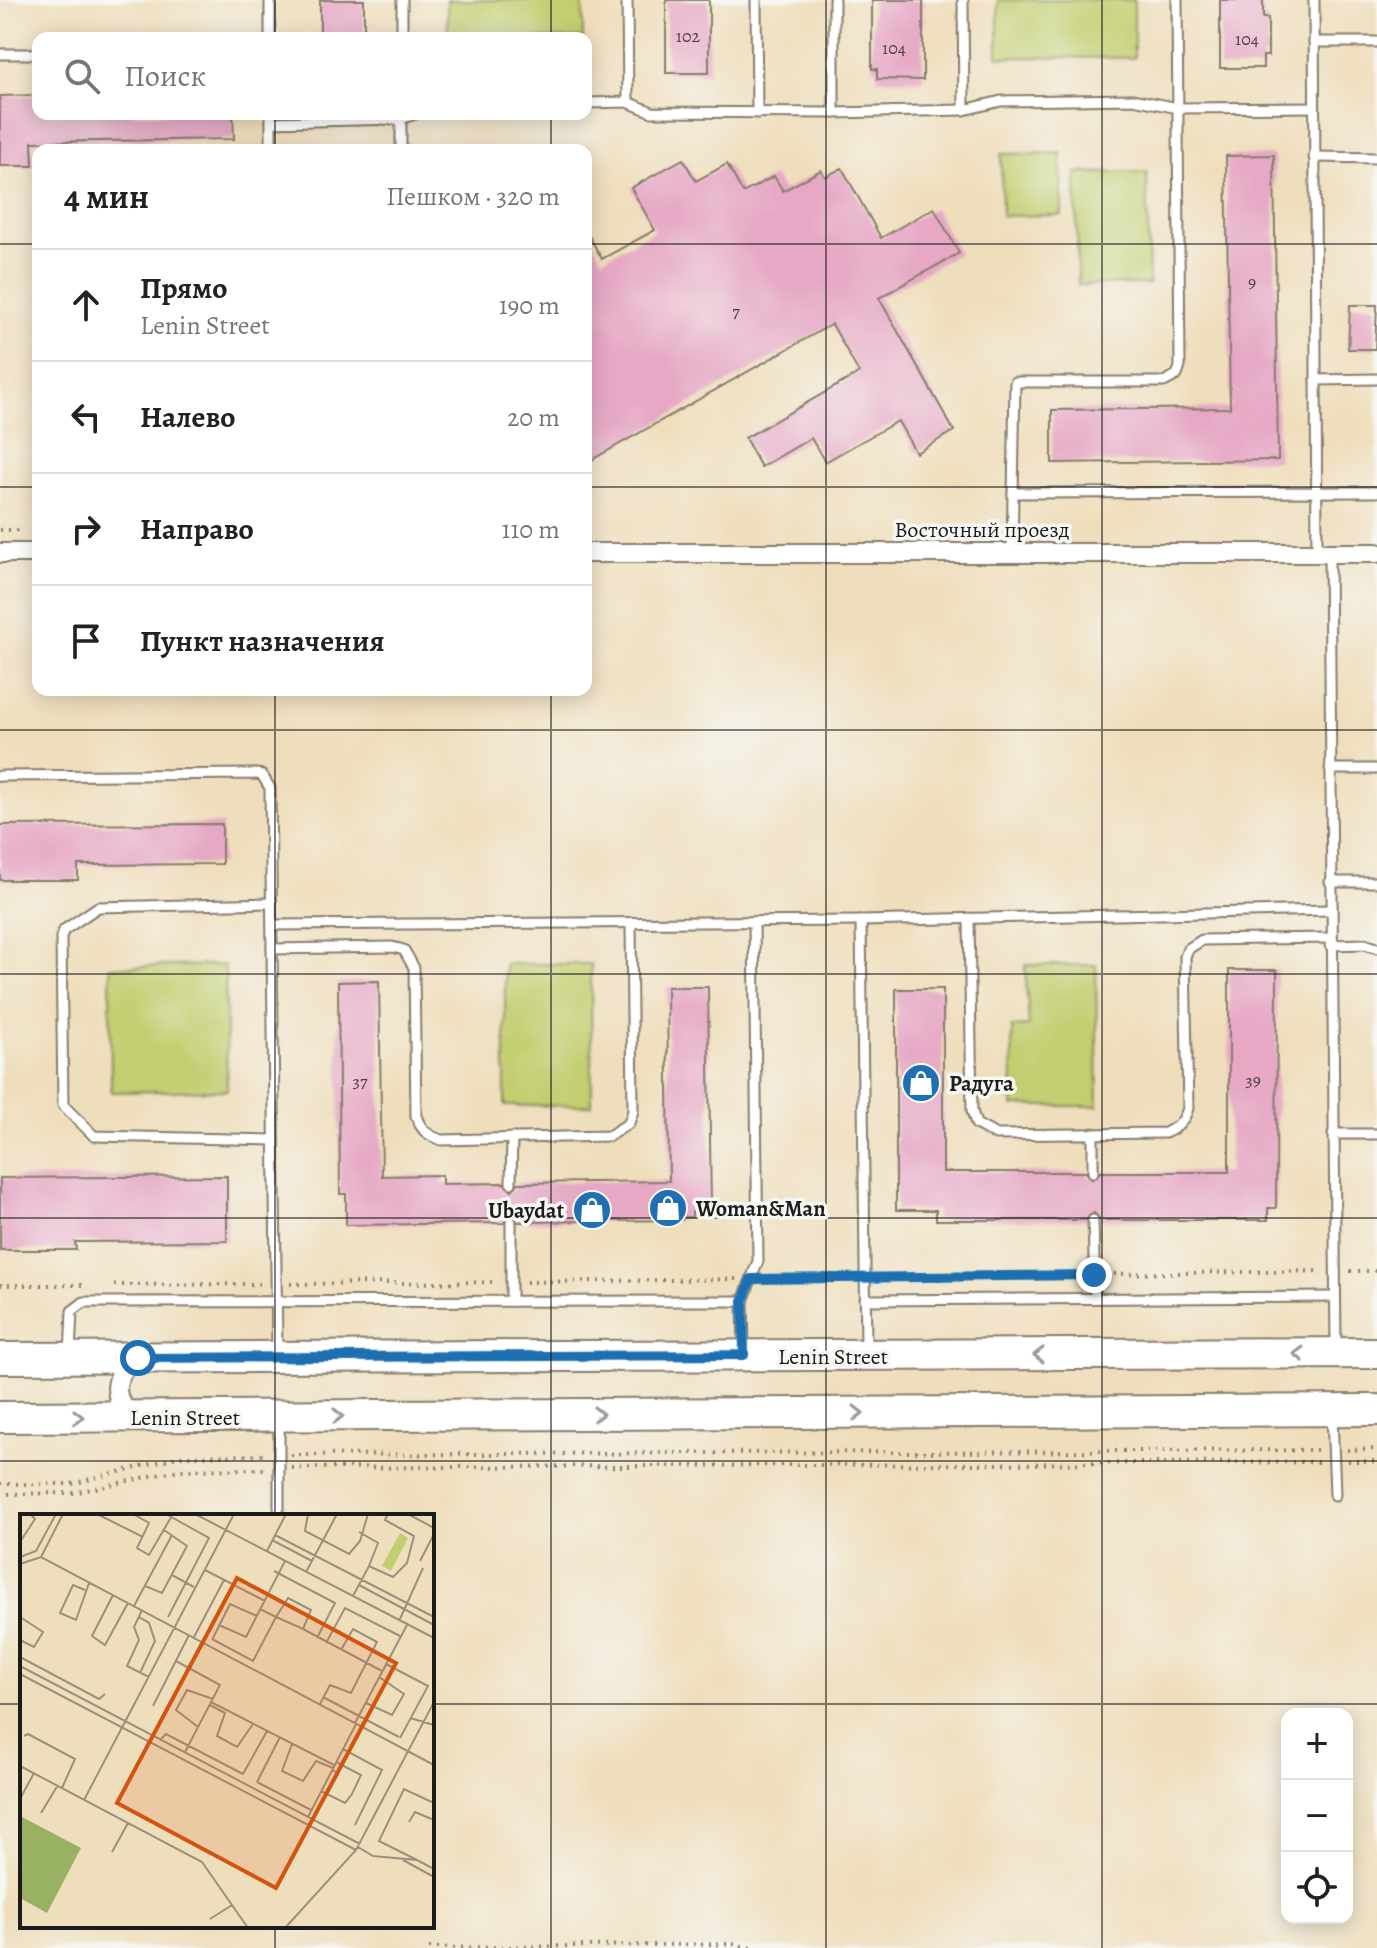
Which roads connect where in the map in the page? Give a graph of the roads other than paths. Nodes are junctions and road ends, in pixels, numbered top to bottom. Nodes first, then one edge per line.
1 (270, 0) edge
2 (402, 0) edge
3 (627, 0) edge
4 (756, 0) edge
5 (834, 0) edge
6 (963, 0) edge
7 (1177, 0) edge
8 (1314, 0) edge
9 (270, 32) edge
10 (402, 32) edge
11 (1314, 42) junction
12 (1377, 42) edge
13 (0, 54) edge
14 (32, 54) edge
15 (628, 102) junction
16 (592, 103) edge
17 (1314, 107) junction
18 (1178, 108) junction
19 (964, 110) junction
20 (757, 113) junction
21 (834, 113) junction
22 (271, 120) edge
23 (401, 120) edge
24 (271, 144) edge
25 (401, 144) edge
26 (1314, 157) junction
27 (1377, 158) edge
28 (1377, 379) edge
29 (1316, 380) junction
30 (1377, 492) edge
31 (1013, 493) junction
32 (1317, 493) junction
33 (0, 553) edge
34 (32, 553) edge
35 (592, 553) edge
36 (1012, 553) junction
37 (1377, 553) edge
38 (1323, 554) junction
39 (1330, 769) junction
40 (1377, 769) edge
41 (0, 776) edge
42 (1330, 882) junction
43 (1377, 882) edge
44 (271, 903) junction
45 (1330, 910) junction
46 (969, 918) junction
47 (861, 921) junction
48 (754, 922) junction
49 (631, 923) junction
50 (272, 925) junction
51 (1330, 941) junction
52 (1377, 948) edge
53 (272, 949) junction
54 (1093, 1133) junction
55 (1333, 1134) junction
56 (1377, 1134) edge
57 (512, 1138) junction
58 (274, 1140) junction
59 (1093, 1172) dead end
60 (511, 1183) dead end
61 (1093, 1220) dead end
62 (511, 1222) dead end
63 (1095, 1297) junction
64 (1335, 1297) junction
65 (865, 1300) junction
66 (511, 1301) junction
67 (743, 1301) junction
68 (276, 1302) junction
69 (1336, 1353) junction
70 (1377, 1353) edge
71 (744, 1355) junction
72 (866, 1356) junction
73 (277, 1357) junction
74 (0, 1358) edge
75 (70, 1358) junction
76 (138, 1358) junction
77 (1332, 1410) junction
78 (1376, 1410) edge
79 (278, 1416) junction
80 (0, 1417) edge
81 (136, 1417) junction
82 (1335, 1495) dead end
83 (279, 1508) dead end

1 - 9 lane
2 - 10 lane
3 - 15 lane
4 - 20 lane
5 - 21 lane
6 - 19 lane
7 - 18 lane
8 - 11 lane
11 - 12 lane
11 - 17 lane
13 - 14 lane
15 - 16 lane
15 - 20 lane
17 - 18 lane
17 - 26 lane
18 - 19 lane
18 - 31 lane
19 - 21 lane
20 - 21 lane
22 - 24 lane
23 - 25 lane
26 - 27 lane
26 - 29 lane
28 - 29 lane
29 - 32 lane
30 - 32 lane
31 - 32 lane
31 - 36 lane
32 - 38 lane
33 - 34 street
35 - 36 street, Восточный проезд
36 - 38 street, Восточный проезд
37 - 38 street, Восточный проезд
38 - 39 lane
39 - 40 lane
39 - 42 lane
41 - 44 lane
42 - 43 lane
42 - 45 lane
44 - 50 lane
44 - 58 lane
45 - 46 lane
45 - 51 lane
46 - 47 lane
46 - 54 lane
47 - 48 lane
47 - 65 lane
48 - 49 lane
48 - 67 lane
49 - 50 lane
49 - 57 lane
50 - 53 lane
51 - 52 lane
51 - 54 lane
51 - 55 lane
53 - 57 lane
53 - 58 lane
54 - 59 lane
55 - 56 lane
55 - 64 lane
57 - 60 lane
58 - 68 lane
61 - 63 lane
62 - 66 lane
63 - 64 lane
63 - 65 lane
64 - 69 lane
65 - 72 lane
66 - 67 lane
66 - 68 lane
67 - 71 lane
68 - 73 lane
68 - 75 lane
69 - 70 main road, Lenin Street
69 -> 72 main road, Lenin Street
71 - 72 main road, Lenin Street
71 - 73 main road, Lenin Street
73 - 76 main road, Lenin Street
74 - 75 main road, Lenin Street
75 - 76 main road, Lenin Street
76 - 81 street
77 - 78 main road, Lenin Street
79 -> 77 main road, Lenin Street
77 - 82 lane
79 - 81 main road, Lenin Street
79 - 83 lane
80 -> 81 main road, Lenin Street

